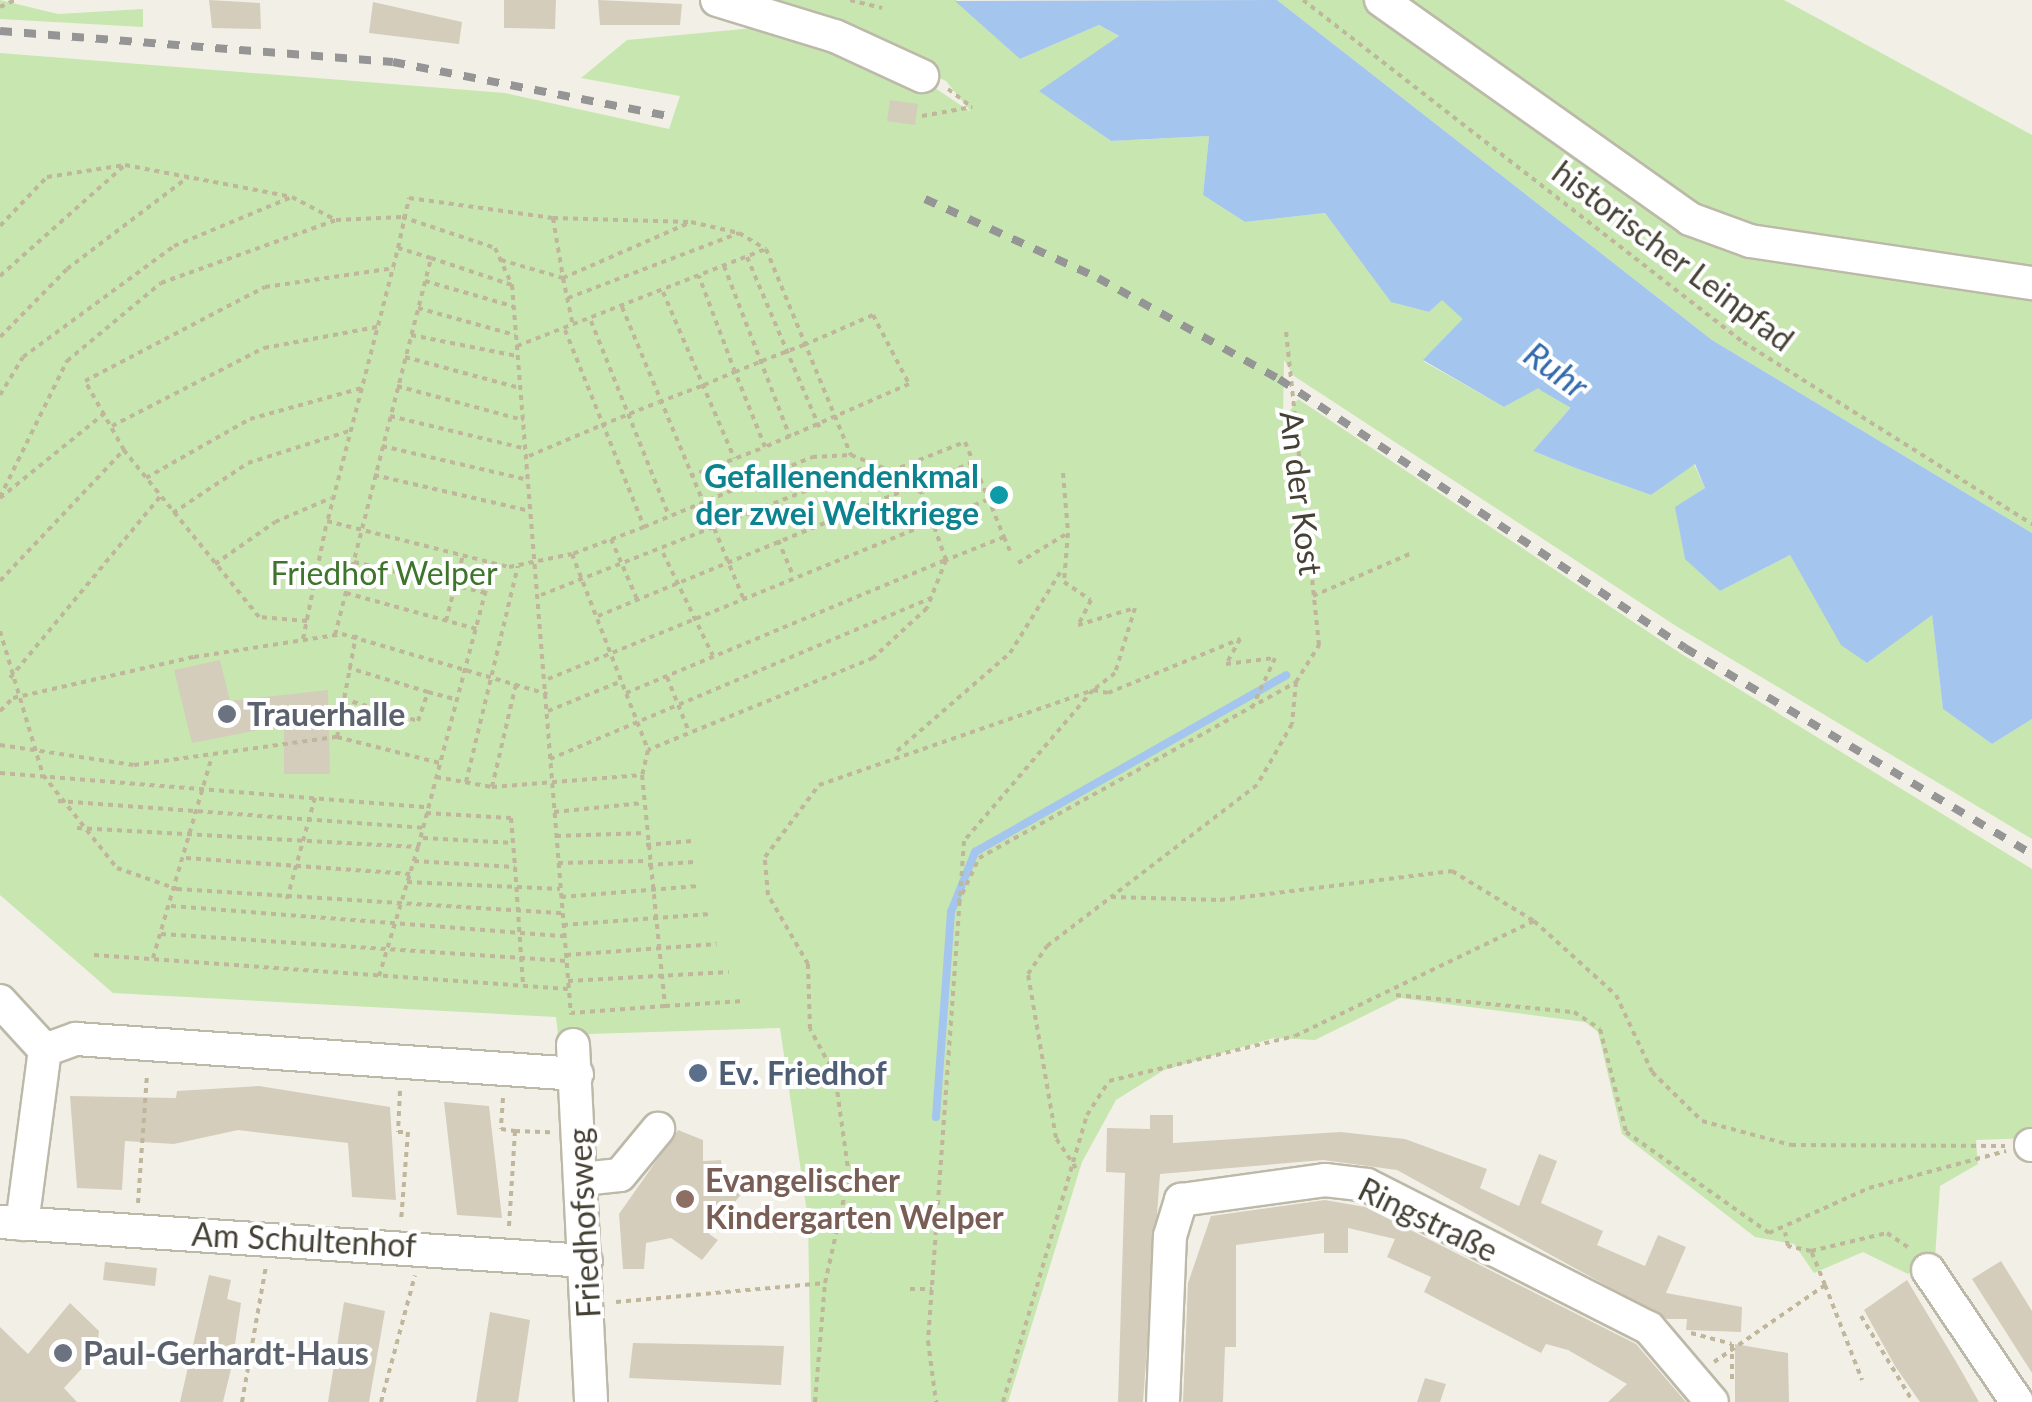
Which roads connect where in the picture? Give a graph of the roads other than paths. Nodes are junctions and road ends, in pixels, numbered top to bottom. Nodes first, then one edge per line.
1 (717, 0) edge
2 (1381, 0) edge
3 (922, 76) dead end
4 (2032, 283) edge
5 (0, 1001) edge
6 (46, 1050) junction
7 (658, 1129) dead end
8 (582, 1180) junction
9 (11, 1223) edge
10 (1920, 1259) road end
11 (586, 1261) junction
12 (1722, 1393) edge
13 (592, 1402) edge
14 (1163, 1402) edge
15 (2017, 1402) edge

1 - 3 street
2 - 4 street
5 - 6 street
6 - 8 street, Friedhofsweg
6 - 9 street, Am Schultenhof
7 - 8 street
8 - 11 street, Friedhofsweg
9 - 11 street, Am Schultenhof
10 - 15 street
11 - 13 street, Friedhofsweg
12 - 14 street, Ringstraße

